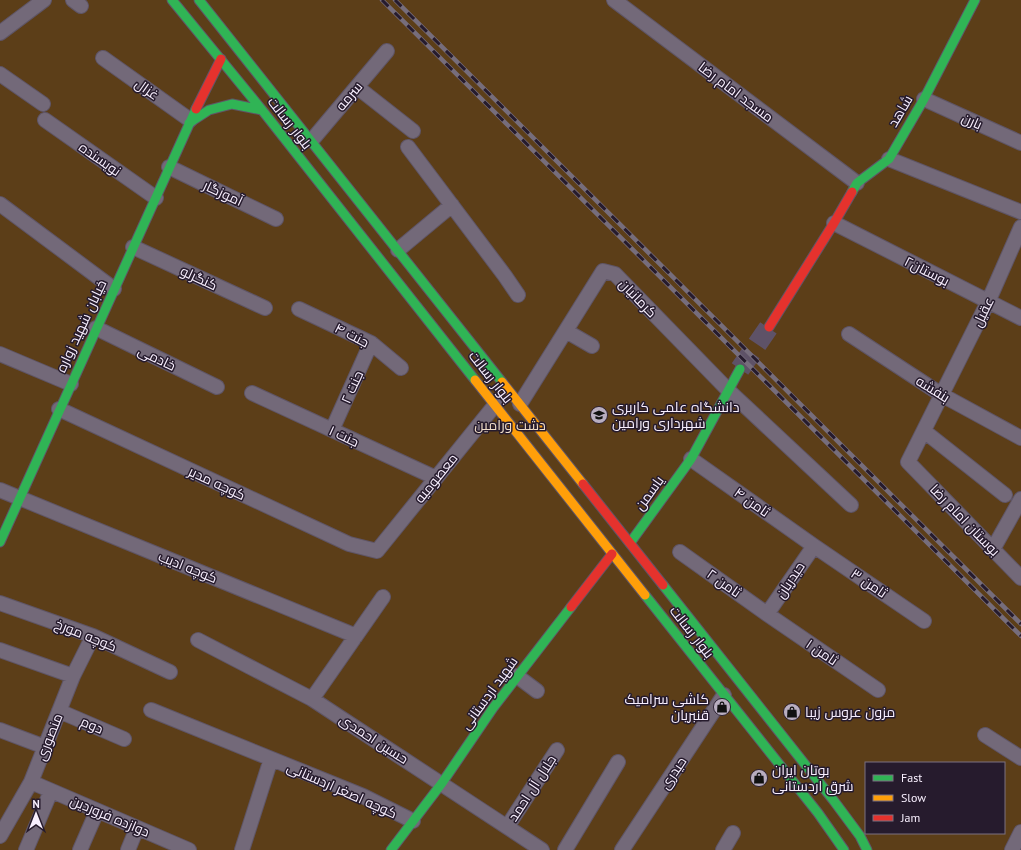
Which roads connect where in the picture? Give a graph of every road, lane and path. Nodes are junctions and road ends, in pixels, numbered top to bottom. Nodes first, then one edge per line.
1 (44, 0) edge
2 (172, 0) edge
3 (199, 0) edge
4 (614, 0) edge
5 (975, 0) edge
6 (0, 33) edge
7 (387, 52) dead end
8 (103, 58) dead end
9 (221, 59) junction
10 (0, 74) edge
11 (357, 87) junction
12 (924, 99) junction
13 (43, 104) dead end
14 (262, 110) junction
15 (45, 120) dead end
16 (190, 122) junction
17 (413, 131) dead end
18 (312, 140) junction
19 (1021, 142) edge
20 (408, 147) dead end
21 (889, 159) junction
22 (169, 168) junction
23 (857, 183) junction
24 (333, 184) junction
25 (156, 198) junction
26 (0, 204) edge
27 (452, 205) junction
28 (1021, 212) edge
29 (276, 218) dead end
30 (834, 223) junction
31 (1021, 227) edge
32 (133, 247) junction
33 (398, 250) junction
34 (114, 289) junction
35 (518, 295) dead end
36 (988, 302) junction
37 (265, 308) dead end
38 (299, 309) dead end
39 (1021, 318) edge
40 (769, 327) tunnel mouth
41 (96, 328) junction
42 (566, 331) junction
43 (849, 334) dead end
44 (371, 343) junction
45 (592, 346) dead end
46 (0, 354) edge
47 (401, 368) dead end
48 (740, 369) tunnel mouth
49 (71, 384) junction
50 (217, 387) dead end
51 (729, 391) junction
52 (252, 393) dead end
53 (942, 395) junction
54 (520, 404) junction
55 (495, 405) junction
56 (59, 409) junction
57 (332, 430) junction
58 (924, 432) junction
59 (1021, 438) edge
60 (691, 459) junction
61 (908, 462) joint
62 (436, 478) junction
63 (0, 490) edge
64 (1005, 495) dead end
65 (19, 499) junction
66 (1021, 499) edge
67 (851, 505) dead end
68 (0, 542) edge
69 (630, 543) junction
70 (814, 546) junction
71 (993, 549) junction
72 (377, 551) joint
73 (680, 552) dead end
74 (612, 554) junction
75 (1021, 578) edge
76 (383, 596) dead end
77 (0, 603) edge
78 (767, 614) junction
79 (924, 621) dead end
80 (93, 636) junction
81 (356, 636) junction
82 (198, 640) dead end
83 (0, 650) edge
84 (170, 672) dead end
85 (73, 676) junction
86 (517, 676) junction
87 (878, 690) dead end
88 (537, 691) dead end
89 (724, 695) junction
90 (312, 699) junction
91 (150, 710) dead end
92 (59, 711) junction
93 (0, 730) edge
94 (985, 736) dead end
95 (124, 739) dead end
96 (45, 747) junction
97 (557, 750) dead end
98 (1021, 758) edge
99 (271, 759) junction
100 (618, 762) dead end
101 (31, 782) junction
102 (442, 783) junction
103 (51, 791) junction
104 (97, 811) junction
105 (412, 821) junction
106 (507, 827) junction
107 (137, 828) junction
108 (1021, 832) edge
109 (733, 833) dead end
110 (0, 836) edge
111 (26, 850) edge
112 (80, 850) edge
113 (128, 850) edge
114 (189, 850) edge
115 (242, 850) edge
116 (391, 850) edge
117 (542, 850) edge
118 (565, 850) edge
119 (622, 850) edge
120 (723, 850) edge
121 (844, 850) edge
122 (867, 850) edge
123 (1012, 850) edge

1 - 6 street
2 - 9 main road, بلوار رسالت
3 - 18 main road, بلوار رسالت
4 - 23 street, مسجد امام رضا
5 - 12 main road, شاهد
7 - 11 street, سرمه
8 - 16 street, غزال
9 - 14 main road, بلوار رسالت
9 - 16 main road, خیابان شهید زواره
10 - 13 street
11 - 17 street
11 - 18 street, سرمه
12 - 19 street, بارن
12 - 21 main road, شاهد
14 - 16 main road
14 - 24 main road, بلوار رسالت
15 - 25 street, نویسنده
16 - 22 main road, خیابان شهید زواره
18 - 24 main road, بلوار رسالت
20 - 27 street
21 - 23 main road, شاهد
21 - 28 street
22 - 25 main road, خیابان شهید زواره
22 - 29 street, آموزگار
23 - 30 main road, شاهد
24 - 33 main road, بلوار رسالت
24 - 55 main road, بلوار رسالت
25 - 32 main road, خیابان شهید زواره
26 - 34 street
27 - 33 street
27 - 35 street
30 - 36 street, بوستان۲
30 - 40 main road, شاهد
31 - 36 street, عقیل
32 - 34 main road, خیابان شهید زواره
32 - 37 street, کنگرلو
33 - 54 main road, بلوار رسالت
34 - 41 main road, خیابان شهید زواره
36 - 39 street, بوستان۲
36 - 53 street, عقیل
38 - 44 street, جنت ۴
41 - 49 main road, خیابان شهید زواره
41 - 50 street, خادمی
42 - 45 street
42 - 51 street, کرمانیان
42 - 54 street, کرمانیان
43 - 53 street, بنفشه
44 - 47 street, جنت ۴
44 - 57 street, جنت ۲
46 - 49 street
48 - 51 main road, یاسمن
49 - 56 main road, خیابان شهید زواره
51 - 60 main road, یاسمن
51 - 67 street
52 - 57 street, جنت ۱
53 - 58 street, عقیل
53 - 59 street, بنفشه
54 - 69 main road, بلوار رسالت
55 - 62 street, معصومیه
55 - 74 main road, بلوار رسالت
56 - 65 main road, خیابان شهید زواره
56 - 72 street, کوچه مدیر
57 - 62 street, جنت ۱
58 - 61 street, عقیل
58 - 64 street
60 - 69 main road, یاسمن
60 - 70 street, ثامن ۴
61 - 71 street, بوستان امام رضا
62 - 72 street, معصومیه
63 - 65 street, کوچه ادیب
65 - 68 main road, خیابان شهید زواره
65 - 81 street, کوچه ادیب
66 - 71 street
69 - 122 main road, بلوار رسالت
70 - 78 street, حیدریان
70 - 79 street, ثامن ۳
71 - 75 street, بوستان امام رضا
73 - 78 street, ثامن ۲
74 - 86 main road, شهید اردستانی
74 - 89 main road, بلوار رسالت
76 - 81 street
77 - 80 street, کوچه مورخ
78 - 87 street, ثامن ۱
80 - 84 street, کوچه مورخ
80 - 85 street, منصوری
81 - 90 street
82 - 90 street, حسین احمدی
83 - 85 street
85 - 92 street, منصوری
86 - 88 street
86 - 102 main road, شهید اردستانی
89 - 119 street, حیدری
89 - 121 main road, بلوار رسالت
90 - 102 street, حسین احمدی
91 - 99 street, کوچه اصغر اردستانی
92 - 95 street, دوم
92 - 96 street, منصوری
93 - 96 street
94 - 98 street
96 - 101 street, منصوری
97 - 106 street, جلال آل احمد
99 - 105 street, کوچه اصغر اردستانی
99 - 115 street, کوچه اصغر اردستانی
100 - 118 street
101 - 103 street, دوازده فروردین
101 - 110 street, منصوری
102 - 105 main road, شهید اردستانی
102 - 106 street, حسین احمدی
103 - 104 street, دوازده فروردین
103 - 111 street
104 - 107 street, دوازده فروردین
104 - 112 street
105 - 116 main road, شهید اردستانی
106 - 117 street, حسین احمدی
107 - 113 street
107 - 114 street, دوازده فروردین
108 - 123 street
109 - 120 street

